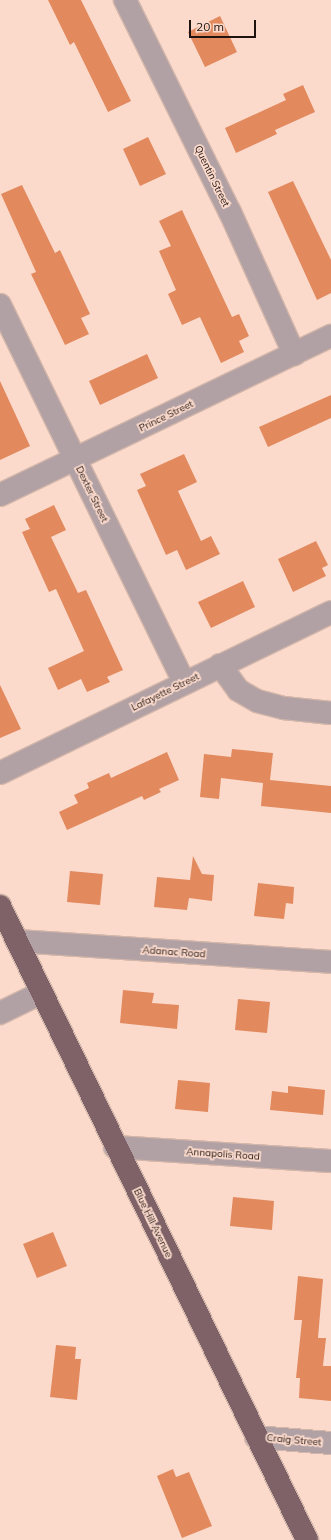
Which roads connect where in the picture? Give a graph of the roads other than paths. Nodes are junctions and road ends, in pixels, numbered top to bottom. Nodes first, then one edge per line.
1 (125, 0) edge
2 (0, 305) edge
3 (331, 336) edge
4 (294, 354) junction
5 (74, 459) junction
6 (0, 495) edge
7 (331, 612) edge
8 (220, 665) junction
9 (184, 683) junction
10 (331, 713) edge
11 (0, 773) edge
12 (0, 906) edge
13 (17, 941) junction
14 (331, 962) edge
15 (41, 993) junction
16 (0, 1013) edge
17 (116, 1147) junction
18 (331, 1161) edge
19 (256, 1437) junction
20 (331, 1443) edge
21 (307, 1540) edge

1 - 4 street, Quentin Street
2 - 5 street, Dexter Street
3 - 4 street, Prince Street
4 - 5 street, Prince Street
5 - 6 street, Prince Street
5 - 9 street, Dexter Street
7 - 8 street, Lafayette Street
8 - 9 street, Lafayette Street
8 - 10 street
9 - 11 street, Lafayette Street
12 - 13 highway, Blue Hill Avenue
13 - 14 street, Adanac Road
13 - 15 highway, Blue Hill Avenue
15 - 16 street
15 - 17 highway, Blue Hill Avenue
17 - 18 street, Annapolis Road
17 - 19 highway, Blue Hill Avenue
19 - 20 street, Craig Street
19 - 21 highway, Blue Hill Avenue

